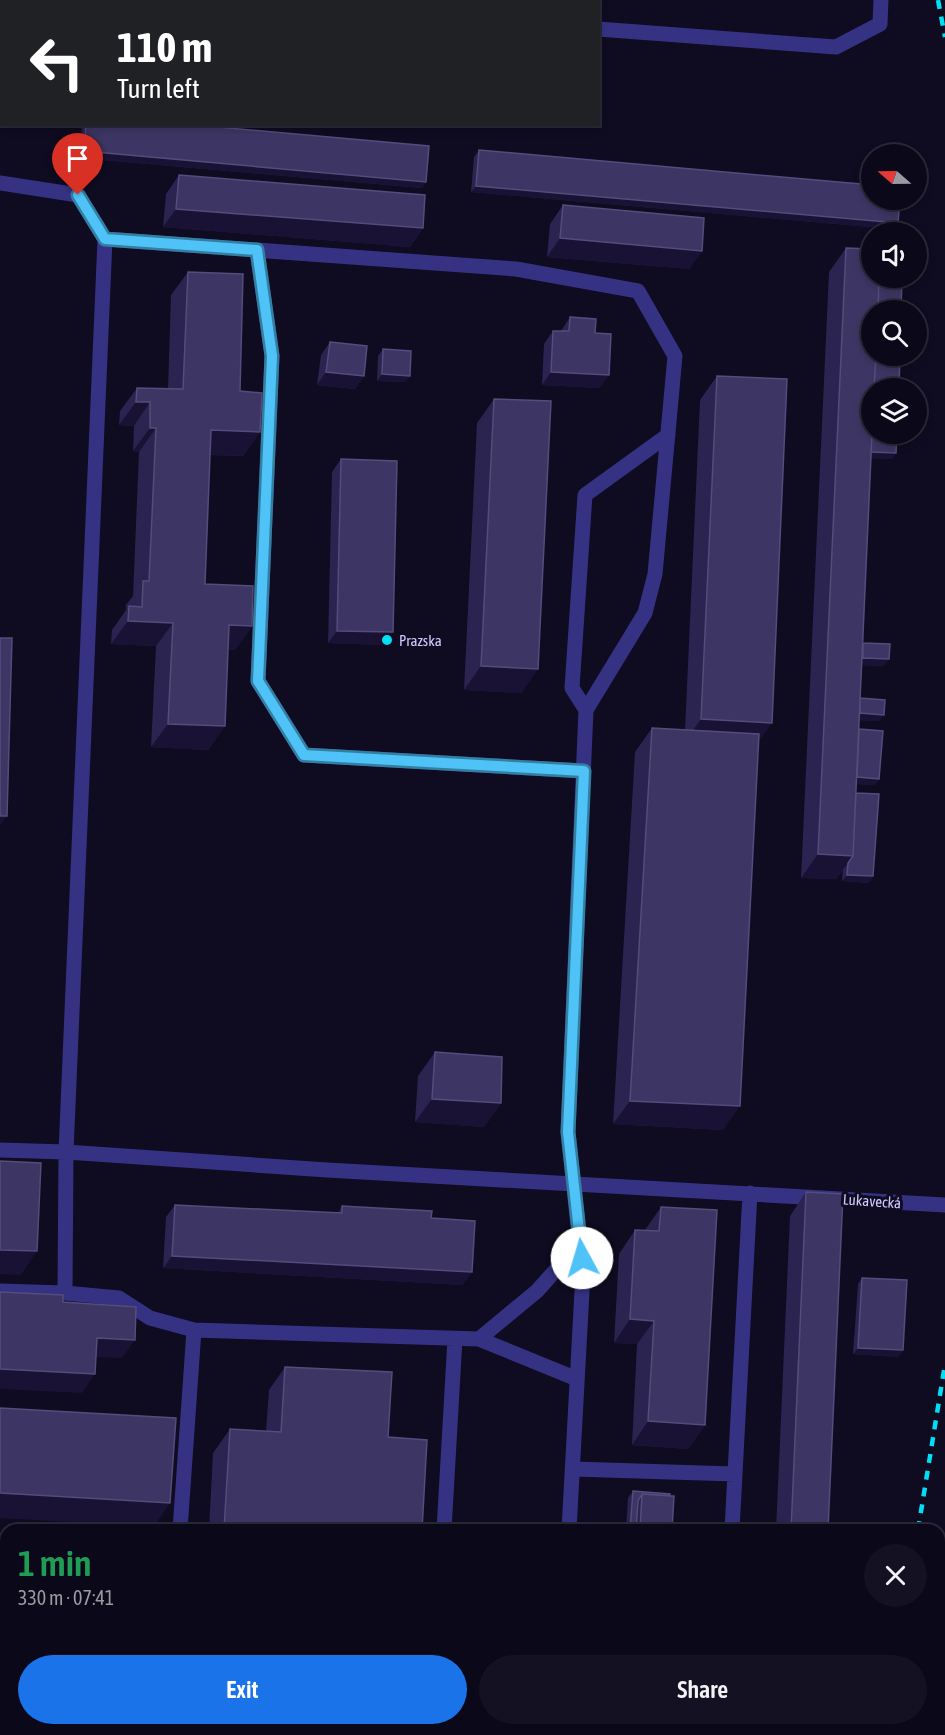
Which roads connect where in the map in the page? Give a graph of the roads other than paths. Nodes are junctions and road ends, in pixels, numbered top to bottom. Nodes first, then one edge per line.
1 (881, 0) edge
2 (600, 29) edge
3 (0, 183) edge
4 (105, 239) junction
5 (257, 250) junction
6 (668, 435) junction
7 (586, 710) junction
8 (584, 771) junction
9 (0, 1150) edge
10 (66, 1152) junction
11 (574, 1184) junction
12 (750, 1193) junction
13 (945, 1205) edge
14 (580, 1243) junction
15 (0, 1291) edge
16 (65, 1293) junction
17 (194, 1330) junction
18 (454, 1339) junction
19 (479, 1339) junction
20 (577, 1379) junction
21 (573, 1469) junction
22 (735, 1474) junction
23 (180, 1524) edge
24 (444, 1524) edge
25 (569, 1524) edge
26 (732, 1524) edge

1 - 2 street
3 - 4 street
4 - 5 street
4 - 10 street
5 - 6 street
5 - 8 street
6 - 7 street
6 - 7 street
7 - 8 street
8 - 11 street
9 - 10 street, Lukavecká
10 - 11 street, Lukavecká
10 - 16 street
11 - 12 street, Lukavecká
11 - 14 street
12 - 13 street, Lukavecká
12 - 22 street
14 - 19 street
14 - 20 street
15 - 16 street
16 - 17 street
17 - 18 street
17 - 23 street
18 - 19 street
18 - 24 street
19 - 20 street
20 - 21 street
21 - 22 street
21 - 25 street
22 - 26 street

